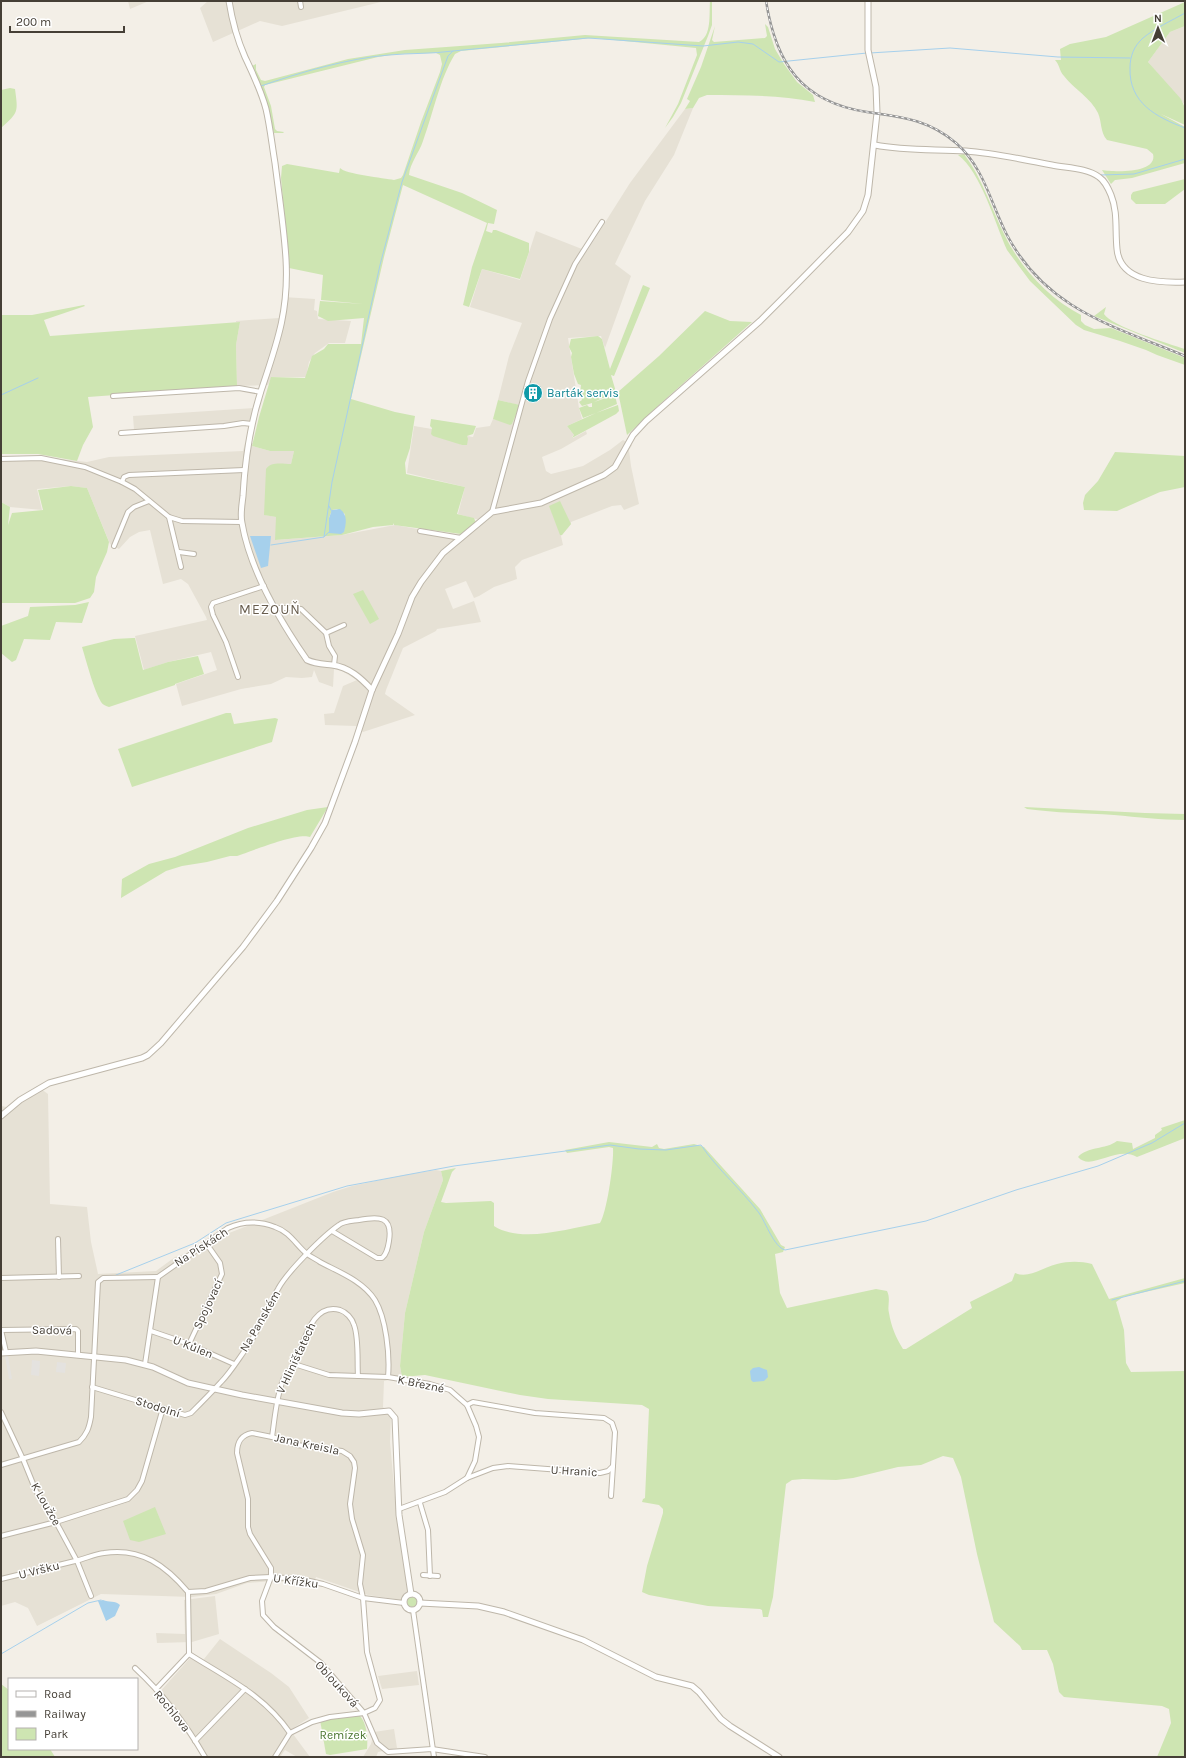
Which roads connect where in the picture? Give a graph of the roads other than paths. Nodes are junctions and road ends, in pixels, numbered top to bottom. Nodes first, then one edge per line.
1 (231, 1) edge
2 (300, 1) edge
3 (868, 1) edge
4 (301, 7) dead end
5 (875, 145) junction
6 (602, 222) dead end
7 (1185, 282) edge
8 (261, 392) junction
9 (113, 396) dead end
10 (252, 424) junction
11 (121, 433) dead end
12 (1, 459) edge
13 (244, 470) junction
14 (122, 482) junction
15 (149, 501) junction
16 (492, 512) junction
17 (169, 517) junction
18 (241, 522) junction
19 (420, 531) dead end
20 (461, 538) junction
21 (114, 546) dead end
22 (179, 552) junction
23 (194, 554) dead end
24 (181, 567) dead end
25 (264, 586) junction
26 (275, 608) junction
27 (344, 625) dead end
28 (326, 633) junction
29 (334, 665) junction
30 (238, 677) dead end
31 (372, 690) junction
32 (1, 1116) edge
33 (332, 1231) junction
34 (58, 1239) dead end
35 (206, 1243) junction
36 (307, 1254) junction
37 (79, 1276) dead end
38 (59, 1277) junction
39 (158, 1277) junction
40 (1, 1278) edge
41 (1, 1330) edge
42 (151, 1331) junction
43 (189, 1344) junction
44 (4, 1352) edge
45 (78, 1355) junction
46 (94, 1356) junction
47 (145, 1364) junction
48 (234, 1364) junction
49 (294, 1364) junction
50 (358, 1376) junction
51 (388, 1377) junction
52 (92, 1387) junction
53 (214, 1388) junction
54 (277, 1402) junction
55 (467, 1405) junction
56 (163, 1408) junction
57 (1, 1412) edge
58 (272, 1436) junction
59 (23, 1459) junction
60 (1, 1465) edge
61 (613, 1466) junction
62 (466, 1478) junction
63 (611, 1496) dead end
64 (420, 1503) junction
65 (399, 1510) junction
66 (56, 1522) junction
67 (1, 1536) edge
68 (77, 1561) junction
69 (423, 1575) dead end
70 (430, 1576) junction
71 (438, 1576) dead end
72 (271, 1577) junction
73 (1, 1579) edge
74 (188, 1592) junction
75 (411, 1594) junction
76 (91, 1596) dead end
77 (363, 1598) junction
78 (404, 1603) junction
79 (420, 1603) junction
80 (413, 1610) junction
81 (189, 1654) junction
82 (135, 1668) dead end
83 (156, 1689) junction
84 (245, 1689) junction
85 (364, 1713) junction
86 (290, 1733) junction
87 (196, 1741) junction
88 (432, 1749) junction
89 (205, 1757) edge
90 (276, 1757) edge
91 (434, 1757) edge
92 (485, 1757) edge
93 (779, 1757) edge

1 - 8 street
2 - 4 street
3 - 5 street
5 - 7 street
5 - 16 street
6 - 16 street
8 - 9 street
8 - 10 street
10 - 11 street
10 - 13 street
12 - 14 street
13 - 14 street
13 - 18 street
14 - 15 street
15 - 17 street
15 - 21 street
16 - 20 street
17 - 18 street
17 - 22 street
18 - 25 street
19 - 20 street
20 - 31 street
22 - 23 street
22 - 24 street
25 - 26 street
25 - 30 street
26 - 28 street
26 - 29 street
27 - 28 street
28 - 29 street
29 - 31 street
31 - 32 street
33 - 33 street, Na Panském
33 - 36 street, Na Panském
34 - 38 street
35 - 36 street, Na Pískách
35 - 39 street, Na Pískách
35 - 43 street, Spojovací
36 - 48 street, Na Panském
36 - 51 street, Na Pískách
37 - 38 street
38 - 40 street
39 - 42 street
39 - 46 street
41 - 44 street
41 - 45 street, Sadová
42 - 43 street, U Kůlen
42 - 47 street
43 - 48 street, U Kůlen
44 - 45 street
45 - 46 street
46 - 47 street
46 - 52 street
47 - 53 street
48 - 53 street, Na Panském
49 - 50 street, K Březné
49 - 50 street, V Hlinišťatech
49 - 54 street, V Hlinišťatech
50 - 51 street, K Březné
51 - 55 street, K Březné
52 - 56 street, Stodolní
52 - 59 street
53 - 54 street
53 - 56 street, Stodolní
54 - 58 street, V Hlinišťatech
54 - 65 street
55 - 61 street, U Hranic
55 - 62 street, K Březné
56 - 66 street
57 - 59 street, K Loužce
58 - 72 street, Jana Kreisla
58 - 77 street, Jana Kreisla
59 - 60 street
59 - 66 street, K Loužce
61 - 62 street, U Hranic
61 - 63 street
62 - 64 street, U Hranic
64 - 65 street, U Hranic
64 - 70 street
65 - 75 street
66 - 67 street
66 - 68 street, K Loužce
68 - 73 street, U Vršku
68 - 74 street, U Vršku
68 - 76 street, K Loužce
69 - 70 street
70 - 71 street
72 - 74 street, U Křížku
72 - 77 street, U Křížku
72 - 85 street, Oblouková
74 - 81 street
75 - 78 street
75 - 79 street
77 - 78 street, U Křížku
77 - 85 street, Oblouková
78 - 80 street
79 - 80 street
79 - 93 street
80 - 88 street
81 - 83 street
81 - 84 street
82 - 83 street, Rochlova
83 - 87 street, Rochlova
84 - 86 street
84 - 87 street
85 - 86 street
85 - 88 street
86 - 90 street
87 - 89 street, Rochlova
88 - 91 street
88 - 92 street

